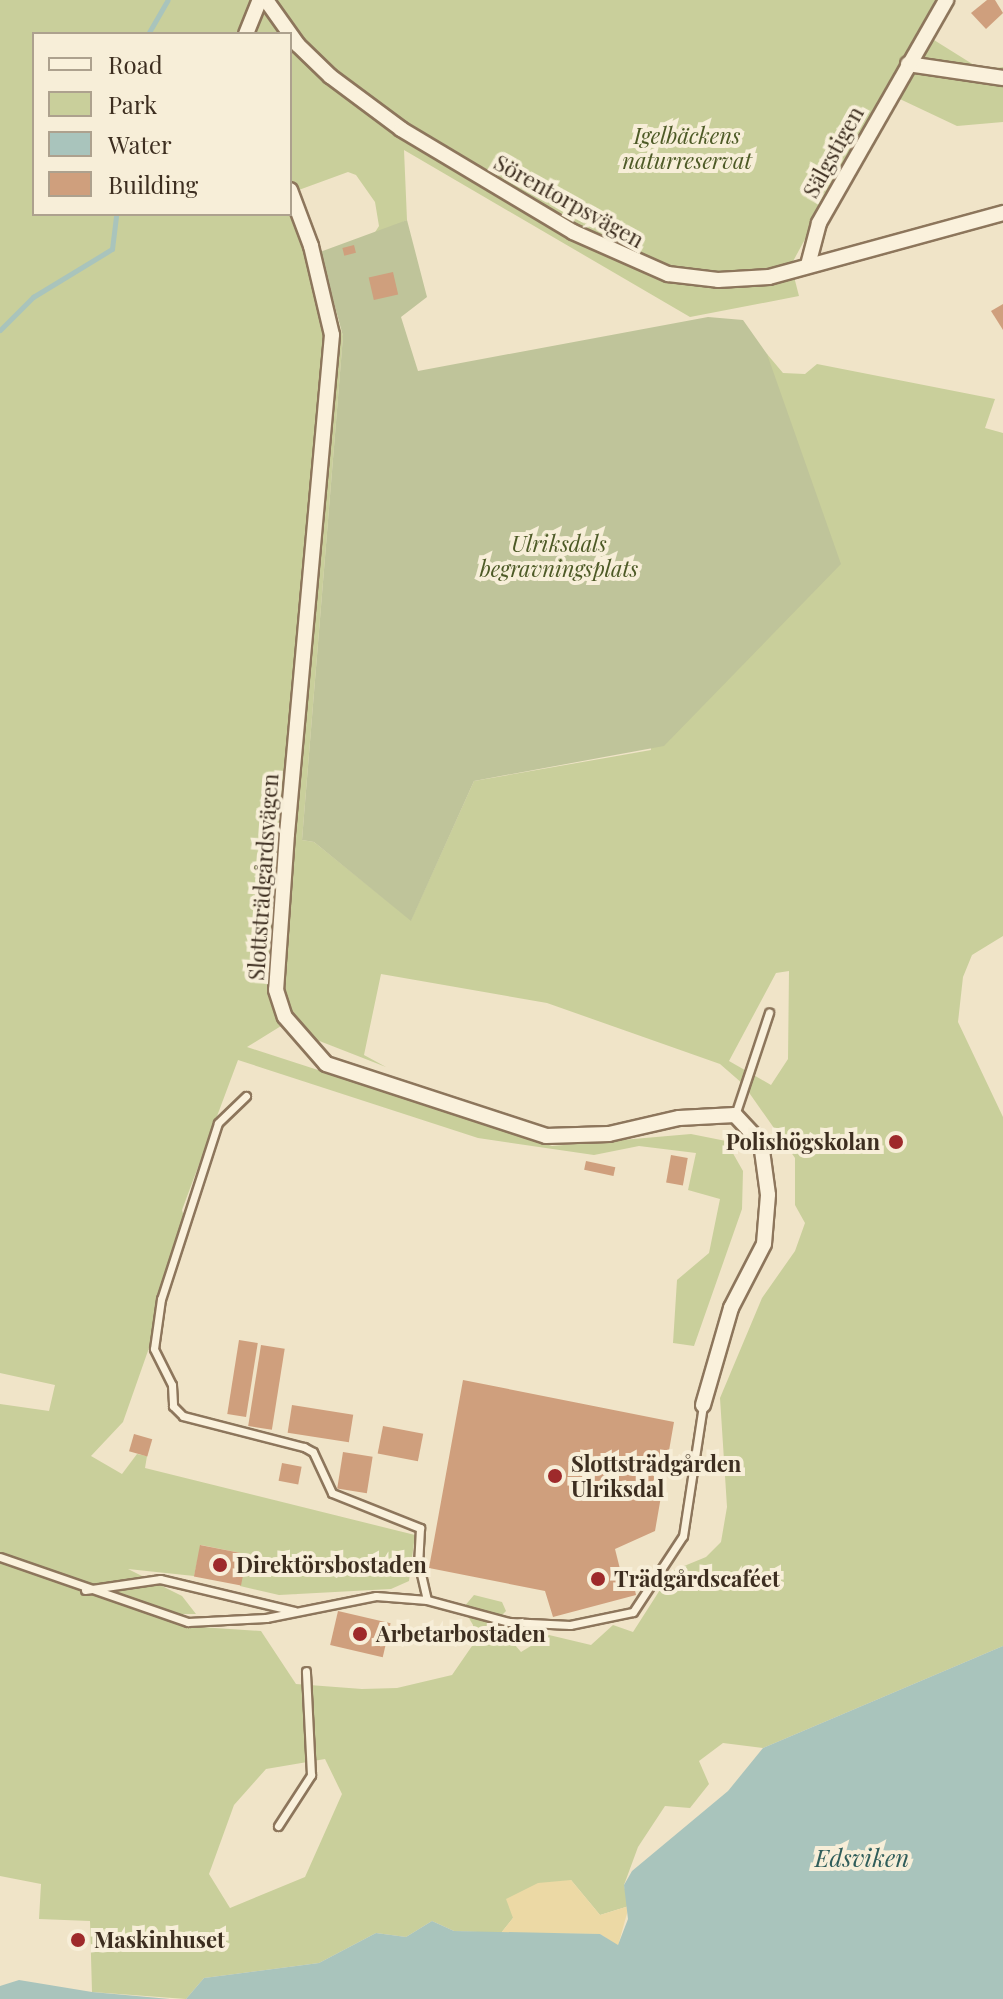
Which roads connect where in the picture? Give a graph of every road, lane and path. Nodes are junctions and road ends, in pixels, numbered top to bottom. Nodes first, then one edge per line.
1 (263, 0) edge
2 (946, 0) edge
3 (247, 32) edge
4 (288, 32) edge
5 (292, 37) edge
6 (908, 64) junction
7 (1003, 78) edge
8 (292, 195) edge
9 (1003, 213) edge
10 (808, 265) junction
11 (769, 1013) dead end
12 (246, 1096) dead end
13 (735, 1115) junction
14 (703, 1405) joint
15 (0, 1557) edge
16 (85, 1590) junction
17 (427, 1600) junction
18 (296, 1611) junction
19 (306, 1671) dead end
20 (278, 1826) dead end

1 - 3 street
1 - 4 street, Sörentorpsvägen
2 - 6 street, Sälgstigen
5 - 10 street, Sörentorpsvägen
6 - 7 street
6 - 10 street, Sälgstigen
8 - 13 street, Slottsträdgårdsvägen
9 - 10 street, Sörentorpsvägen
11 - 13 lane
12 - 17 lane
13 - 14 street
14 - 17 lane
15 - 16 lane
16 - 18 lane
16 - 18 lane
17 - 18 lane
19 - 20 lane

